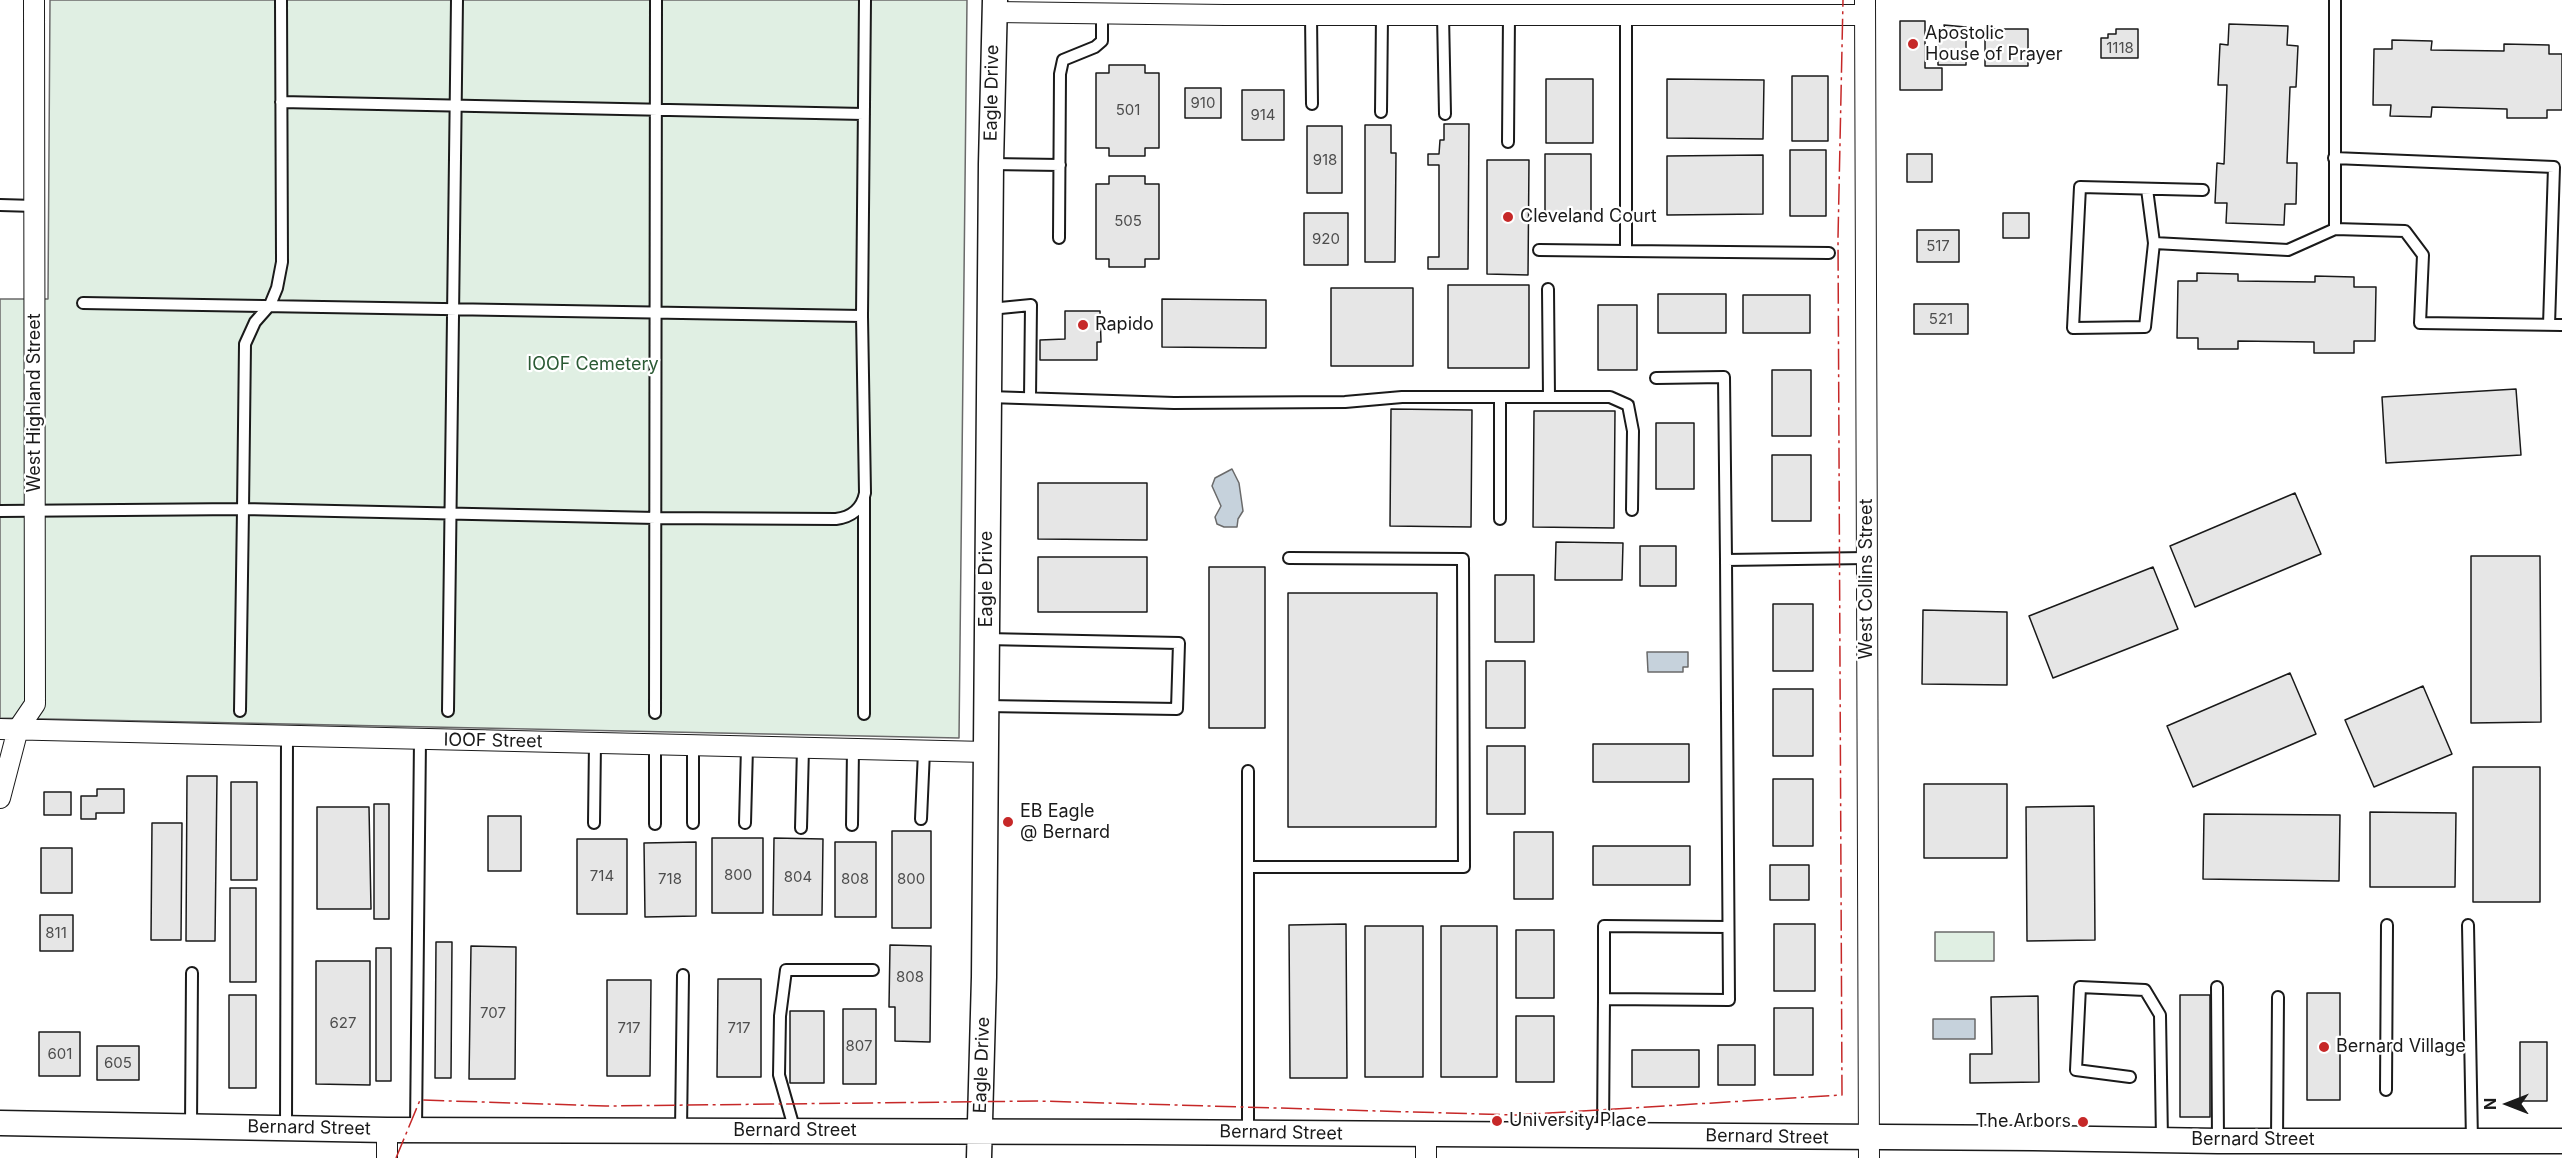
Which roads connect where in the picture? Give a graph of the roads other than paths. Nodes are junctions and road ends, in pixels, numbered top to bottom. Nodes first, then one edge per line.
1 (34, 0) edge
2 (281, 0) edge
3 (457, 0) edge
4 (656, 0) edge
5 (865, 0) edge
6 (2335, 0) edge
7 (994, 6) edge
8 (1139, 7) edge
9 (1684, 8) edge
10 (1865, 8) edge
11 (1102, 14) junction
12 (1311, 15) junction
13 (1382, 15) junction
14 (1443, 15) junction
15 (1509, 15) junction
16 (1626, 15) junction
17 (281, 102) junction
18 (1312, 104) dead end
19 (455, 106) junction
20 (656, 110) junction
21 (1381, 112) dead end
22 (864, 114) junction
23 (1444, 114) dead end
24 (1508, 142) dead end
25 (2334, 158) junction
26 (991, 164) junction
27 (1060, 165) junction
28 (2148, 189) junction
29 (2203, 189) dead end
30 (0, 205) edge
31 (35, 206) junction
32 (2335, 229) junction
33 (1059, 238) dead end
34 (2154, 243) junction
35 (1539, 250) dead end
36 (1626, 251) junction
37 (1829, 253) dead end
38 (2556, 269) edge
39 (1548, 289) dead end
40 (83, 303) dead end
41 (270, 306) junction
42 (452, 309) junction
43 (989, 309) junction
44 (656, 313) junction
45 (862, 316) junction
46 (2548, 325) junction
47 (2562, 325) edge
48 (1656, 378) dead end
49 (989, 397) junction
50 (1500, 397) junction
51 (1549, 397) junction
52 (1030, 398) junction
53 (864, 498) junction
54 (243, 508) junction
55 (1632, 510) dead end
56 (0, 511) edge
57 (35, 512) junction
58 (450, 513) junction
59 (656, 518) junction
60 (1500, 519) dead end
61 (1289, 558) dead end
62 (1867, 558) junction
63 (1726, 560) junction
64 (986, 639) junction
65 (986, 706) junction
66 (240, 711) dead end
67 (448, 711) dead end
68 (655, 713) dead end
69 (864, 714) dead end
70 (9, 729) edge
71 (287, 735) junction
72 (420, 739) junction
73 (595, 743) junction
74 (655, 744) junction
75 (693, 745) junction
76 (747, 747) junction
77 (803, 748) junction
78 (853, 749) junction
79 (924, 751) junction
80 (986, 752) junction
81 (1248, 771) dead end
82 (0, 798) edge
83 (921, 819) dead end
84 (594, 823) dead end
85 (693, 823) dead end
86 (655, 824) dead end
87 (745, 824) dead end
88 (852, 825) dead end
89 (801, 828) dead end
90 (1248, 867) junction
91 (2387, 925) dead end
92 (2468, 925) dead end
93 (1728, 927) junction
94 (873, 970) dead end
95 (192, 973) dead end
96 (683, 975) dead end
97 (2217, 987) dead end
98 (2278, 997) dead end
99 (1604, 999) junction
100 (2130, 1077) dead end
101 (2386, 1090) dead end
102 (0, 1123) edge
103 (191, 1126) junction
104 (286, 1128) junction
105 (416, 1129) junction
106 (387, 1130) junction
107 (681, 1131) junction
108 (795, 1131) junction
109 (980, 1132) junction
110 (1248, 1133) junction
111 (1603, 1134) junction
112 (2162, 1140) junction
113 (2218, 1141) junction
114 (2277, 1141) junction
115 (2472, 1141) junction
116 (2562, 1141) edge
117 (1426, 1146) edge
118 (1869, 1148) edge
119 (387, 1158) edge
120 (979, 1158) edge

1 - 31 street, West Highland Street
2 - 17 lane
3 - 19 lane
4 - 20 lane
5 - 22 lane
6 - 25 lane
7 - 11 street
7 - 26 street, Eagle Drive
8 - 11 street
8 - 12 street
9 - 10 street
9 - 16 street
10 - 62 street, West Collins Street
11 - 27 lane
12 - 13 street
12 - 18 lane
13 - 14 street
13 - 21 lane
14 - 15 street
14 - 23 lane
15 - 16 street
15 - 24 lane
16 - 36 lane
17 - 19 lane
17 - 41 lane
19 - 20 lane
19 - 42 lane
20 - 22 lane
20 - 44 lane
22 - 45 lane
25 - 32 lane
25 - 38 lane
26 - 27 lane
26 - 43 street, Eagle Drive
27 - 33 lane
28 - 29 lane
28 - 34 lane
28 - 34 lane
30 - 31 lane
31 - 57 street, West Highland Street
32 - 34 lane
32 - 46 lane
35 - 36 lane
36 - 37 lane
38 - 46 lane
39 - 51 lane
40 - 41 lane
41 - 42 lane
41 - 54 lane
42 - 44 lane
42 - 58 lane
43 - 49 street, Eagle Drive
43 - 52 lane
44 - 45 lane
44 - 59 lane
45 - 53 lane
46 - 47 lane
48 - 63 lane
49 - 52 lane
49 - 64 street, Eagle Drive
50 - 51 lane
50 - 52 lane
50 - 60 lane
51 - 55 lane
53 - 59 lane
53 - 69 lane
54 - 57 lane
54 - 58 lane
54 - 66 lane
56 - 57 lane
57 - 70 street, West Highland Street
58 - 59 lane
58 - 67 lane
59 - 68 lane
61 - 90 lane
62 - 63 lane
62 - 118 street, West Collins Street
63 - 93 lane
64 - 65 street, Eagle Drive
64 - 65 lane
65 - 80 street, Eagle Drive
70 - 71 street, IOOF Street
70 - 82 street, West Highland Street
71 - 72 street, IOOF Street
71 - 104 lane
72 - 73 street, IOOF Street
72 - 105 lane
73 - 74 street, IOOF Street
73 - 84 lane
74 - 75 street, IOOF Street
74 - 86 lane
75 - 76 street, IOOF Street
75 - 85 lane
76 - 77 street, IOOF Street
76 - 87 lane
77 - 78 street, IOOF Street
77 - 89 lane
78 - 79 street, IOOF Street
78 - 88 lane
79 - 80 street, IOOF Street
79 - 83 lane
80 - 109 street, Eagle Drive
81 - 90 lane
90 - 110 lane
91 - 101 lane
92 - 115 lane
93 - 99 lane
93 - 99 lane
94 - 108 lane
95 - 103 lane
96 - 107 lane
97 - 113 lane
98 - 114 lane
99 - 111 lane
100 - 112 lane
102 - 103 street, Bernard Street
103 - 104 street, Bernard Street
104 - 106 street, Bernard Street
105 - 106 street, Bernard Street
105 - 107 street, Bernard Street
106 - 119 street
107 - 108 street, Bernard Street
108 - 109 street, Bernard Street
109 - 110 street, Bernard Street
109 - 120 street, Eagle Drive
110 - 117 street, Bernard Street
111 - 117 street, Bernard Street
111 - 118 street, Bernard Street
112 - 113 street, Bernard Street
112 - 118 street, Bernard Street
113 - 114 street, Bernard Street
114 - 115 street, Bernard Street
115 - 116 street, Bernard Street

